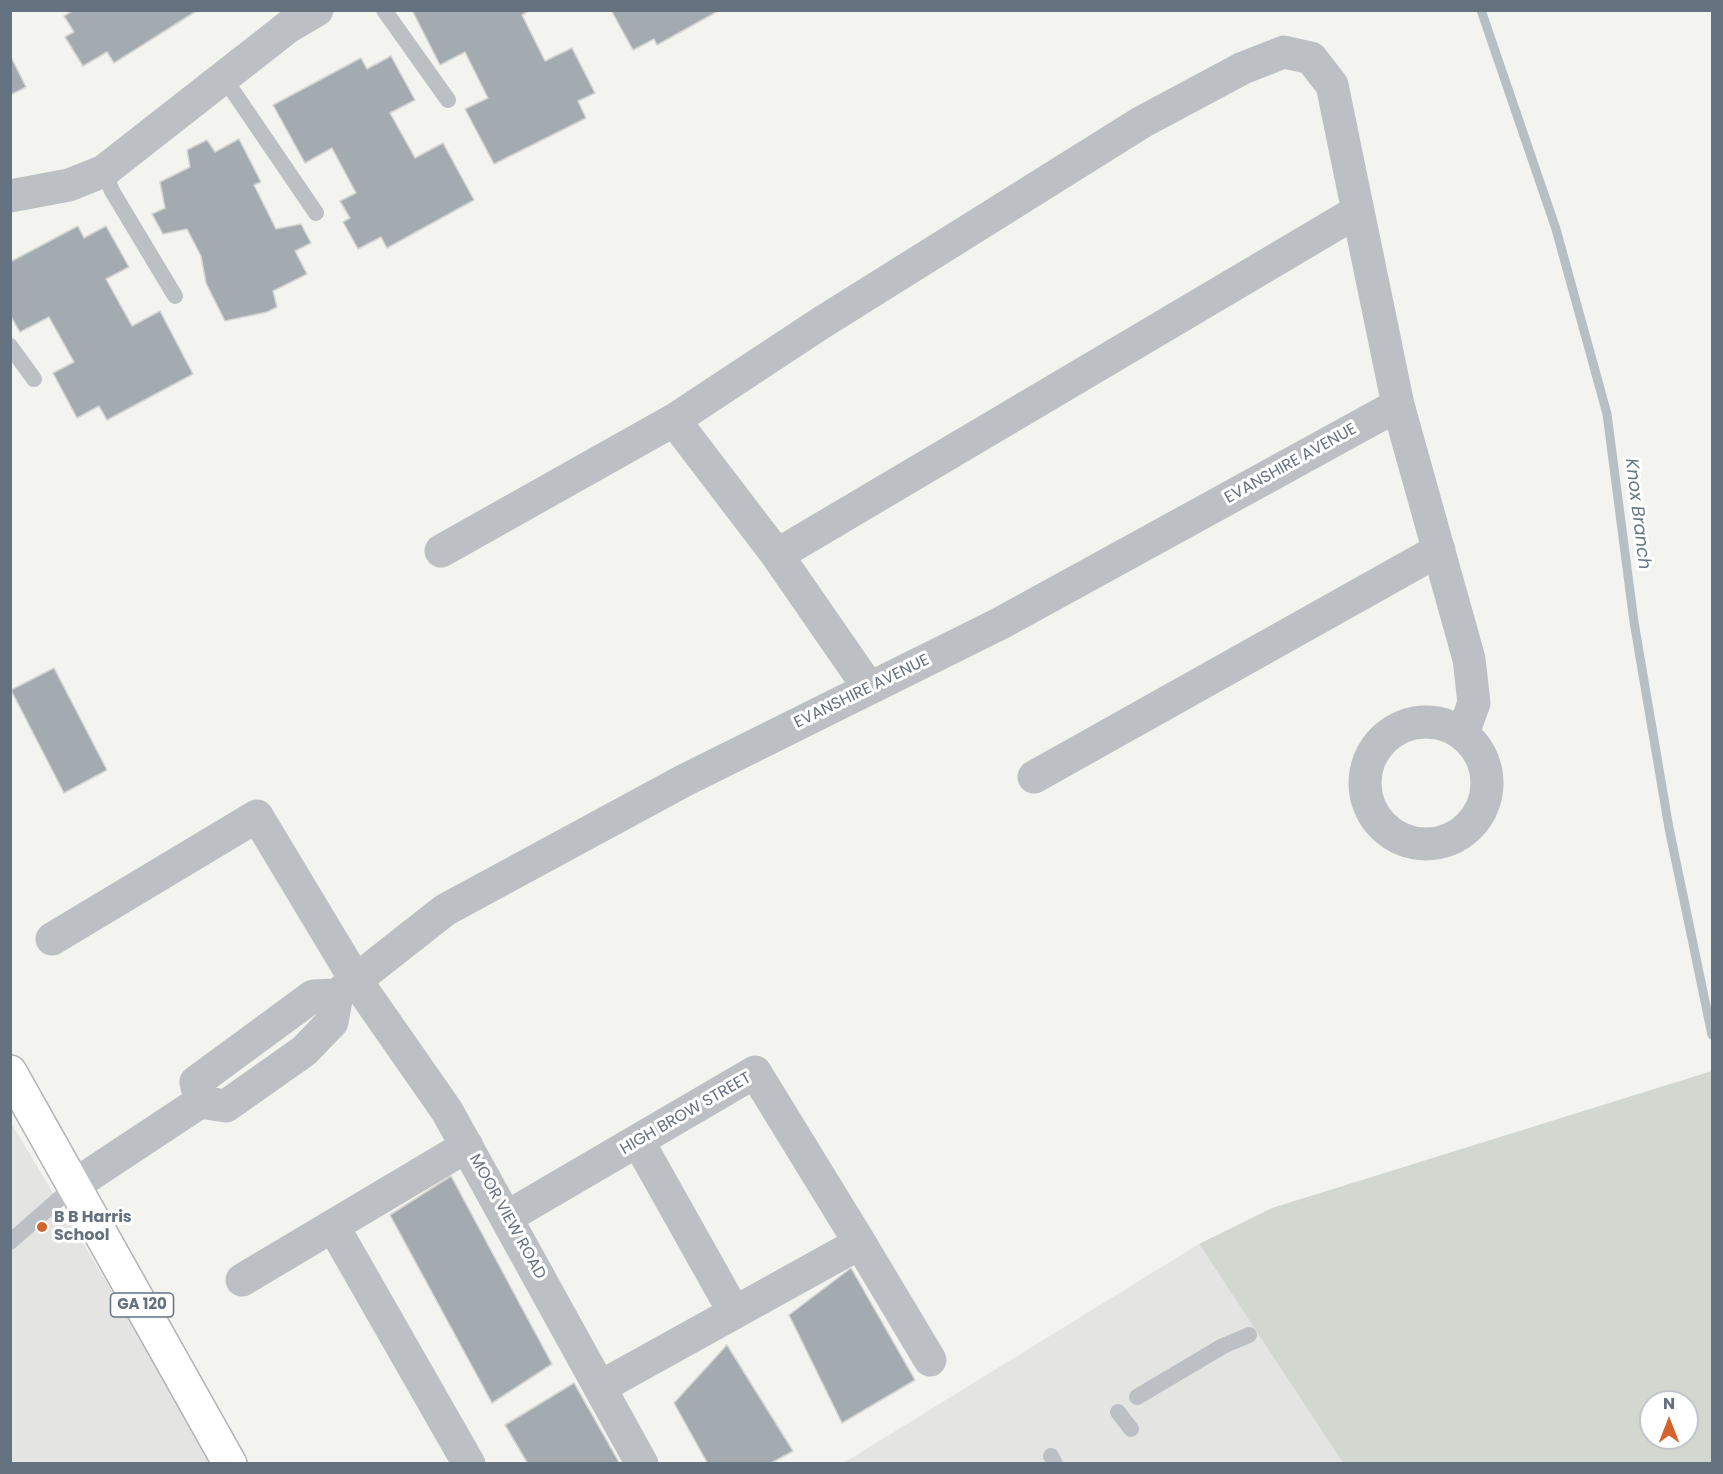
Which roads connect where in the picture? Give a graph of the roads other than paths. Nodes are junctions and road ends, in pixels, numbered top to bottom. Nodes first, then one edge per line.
1 (316, 10) edge
2 (384, 10) edge
3 (281, 19) edge
4 (224, 78) junction
5 (448, 100) dead end
6 (104, 171) junction
7 (10, 196) edge
8 (1358, 211) junction
9 (316, 213) dead end
10 (175, 296) dead end
11 (10, 346) edge
12 (34, 379) dead end
13 (1398, 405) junction
14 (674, 420) junction
15 (1439, 550) junction
16 (441, 551) dead end
17 (777, 555) junction
18 (870, 688) junction
19 (1462, 733) dead end
20 (1034, 777) dead end
21 (52, 939) dead end
22 (346, 987) junction
23 (248, 1044) junction
24 (10, 1072) edge
25 (271, 1074) junction
26 (200, 1102) junction
27 (638, 1141) junction
28 (467, 1146) junction
29 (76, 1184) junction
30 (507, 1217) junction
31 (333, 1226) junction
32 (10, 1242) edge
33 (860, 1243) junction
34 (242, 1280) dead end
35 (734, 1312) junction
36 (1249, 1335) dead end
37 (930, 1360) dead end
38 (602, 1386) junction
39 (1137, 1397) dead end
40 (1119, 1412) dead end
41 (1131, 1429) dead end
42 (230, 1464) edge
43 (469, 1464) edge
44 (642, 1464) edge

1 - 3 street
2 - 5 lane
3 - 4 street
4 - 6 street
4 - 9 lane
6 - 7 street
6 - 10 lane
8 - 13 street
8 - 14 street
8 - 17 street
11 - 12 lane
13 - 15 street
13 - 18 street, EVANSHIRE AVENUE
14 - 16 street
14 - 17 street
15 - 19 street
15 - 20 street
17 - 18 street
18 - 22 street, EVANSHIRE AVENUE
21 - 22 street, MOOR VIEW ROAD
22 - 23 street, EVANSHIRE AVENUE
22 - 25 street
22 - 28 street, MOOR VIEW ROAD
23 - 25 street
23 - 26 street, EVANSHIRE AVENUE
24 - 29 main road, GA 120
25 - 26 street
26 - 29 street
27 - 30 street, HIGH BROW STREET
27 - 33 street, HIGH BROW STREET
27 - 35 street
28 - 30 street, MOOR VIEW ROAD
28 - 31 street
29 - 32 lane
29 - 42 main road, GA 120
30 - 38 street, MOOR VIEW ROAD
31 - 34 street
31 - 43 street
33 - 35 street
33 - 37 street
35 - 38 street
36 - 39 lane
38 - 44 street, MOOR VIEW ROAD
40 - 41 lane

